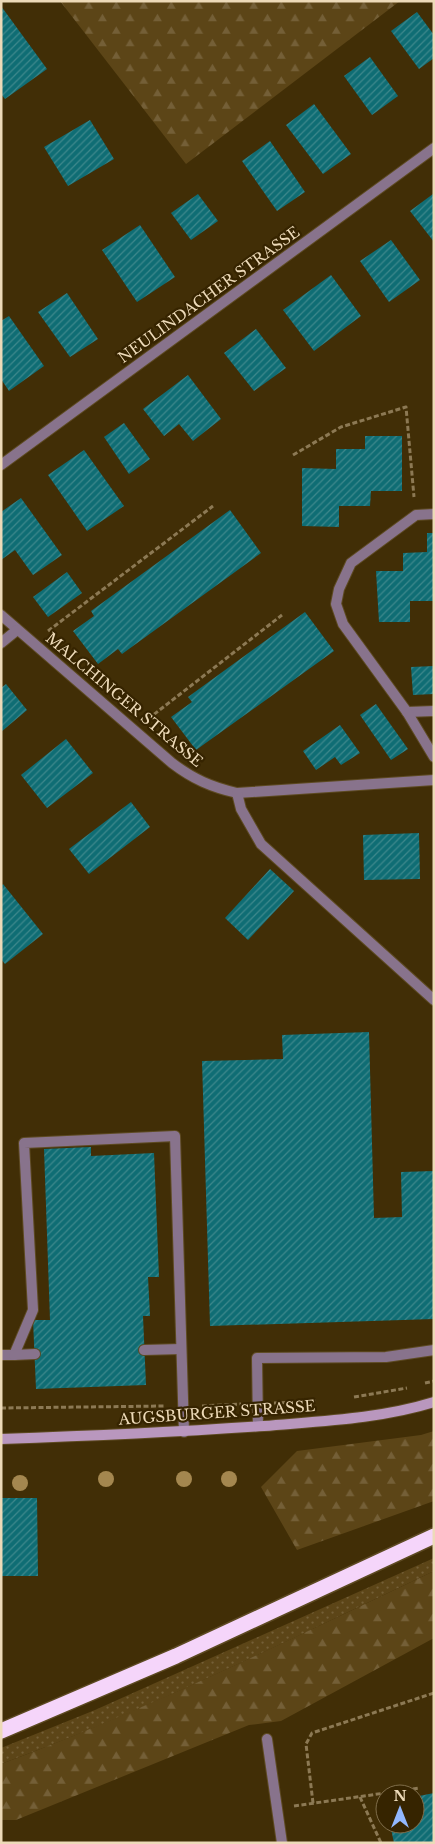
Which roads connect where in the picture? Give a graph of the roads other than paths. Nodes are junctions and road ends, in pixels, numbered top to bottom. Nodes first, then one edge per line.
1 (434, 148) edge
2 (1, 466) edge
3 (434, 514) edge
4 (1, 615) edge
5 (17, 630) junction
6 (1, 643) edge
7 (434, 711) edge
8 (408, 712) junction
9 (434, 756) edge
10 (434, 780) edge
11 (237, 793) junction
12 (434, 1000) edge
13 (181, 1349) junction
14 (144, 1350) dead end
15 (434, 1350) edge
16 (35, 1354) dead end
17 (1, 1355) edge
18 (14, 1355) junction
19 (434, 1402) edge
20 (258, 1426) junction
21 (184, 1432) junction
22 (1, 1439) edge
23 (434, 1536) edge
24 (1, 1732) edge
25 (267, 1739) dead end
26 (282, 1843) edge

1 - 2 street, NEULINDACHER STRASSE
3 - 8 street
4 - 5 street, MALCHINGER STRASSE
5 - 6 street
5 - 11 street, MALCHINGER STRASSE
7 - 8 street
8 - 9 street
10 - 11 street, MALCHINGER STRASSE
11 - 12 street
13 - 14 street
13 - 18 street
13 - 21 street
15 - 20 street
16 - 18 street
17 - 18 street
19 - 20 street, AUGSBURGER STRASSE
20 - 21 street, AUGSBURGER STRASSE
21 - 22 street, AUGSBURGER STRASSE
23 - 24 highway
25 - 26 street

